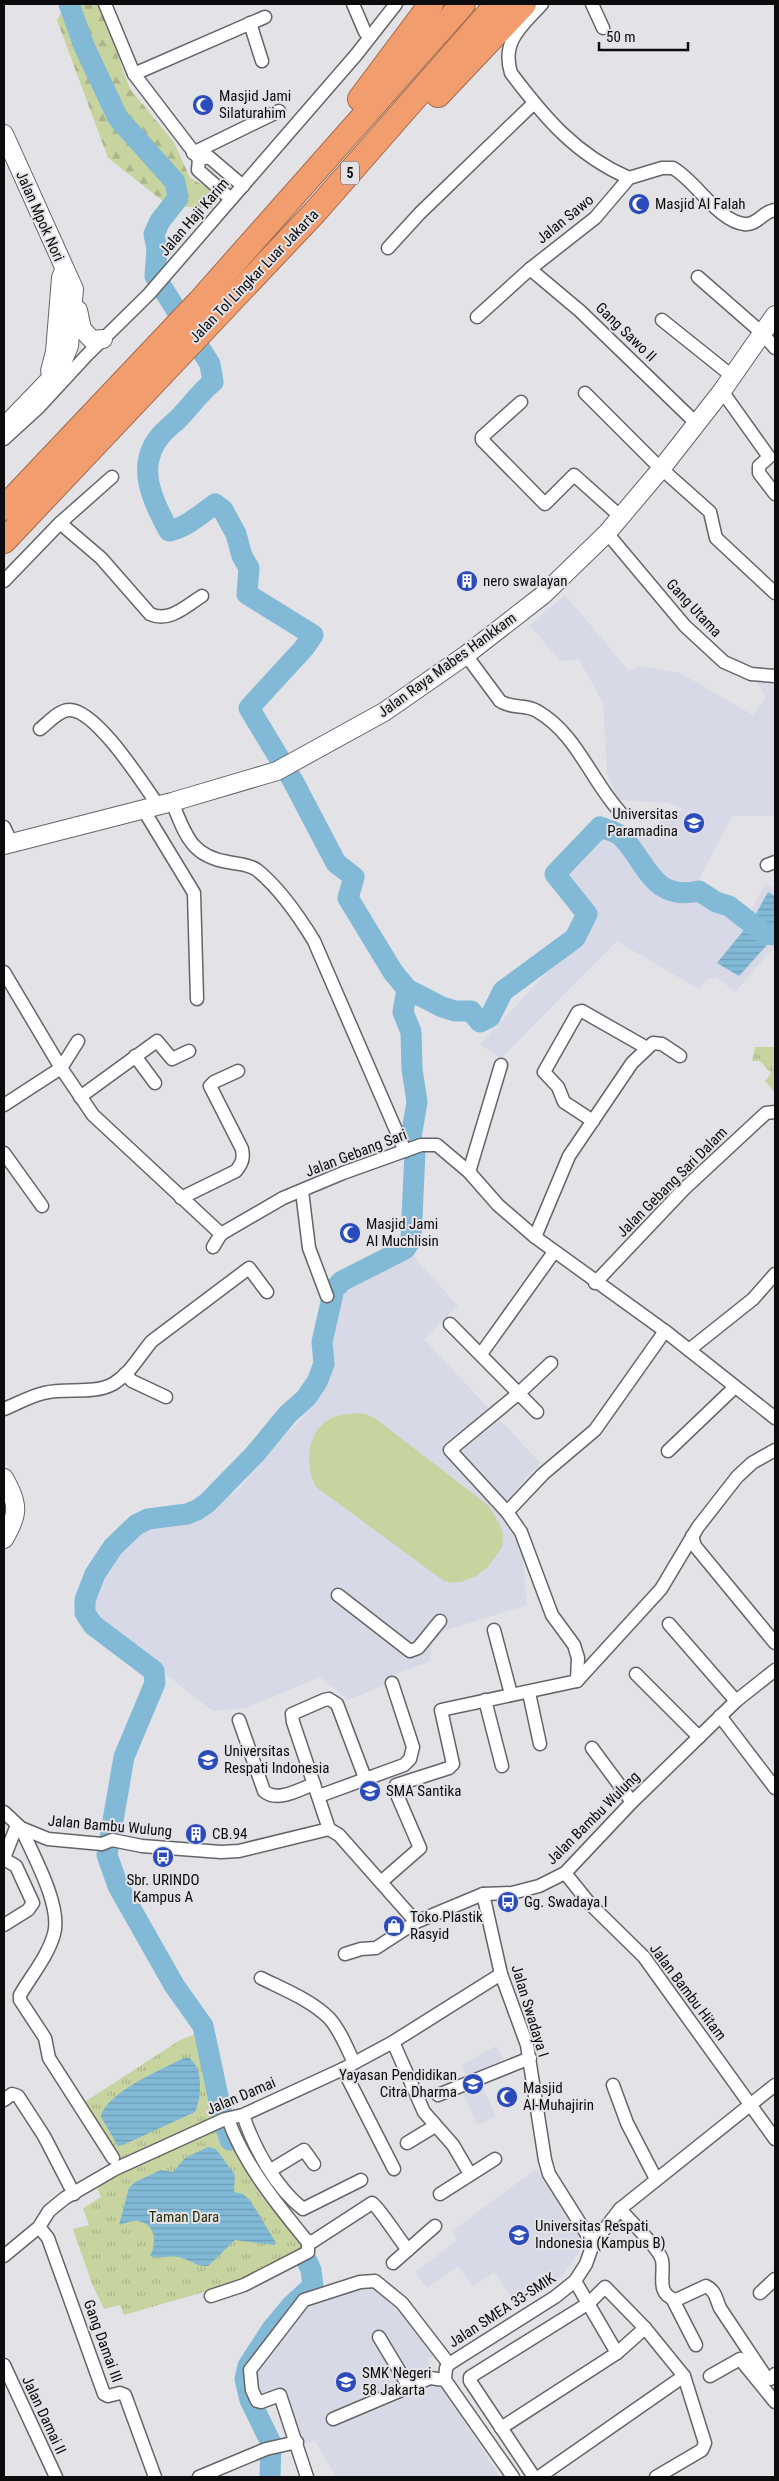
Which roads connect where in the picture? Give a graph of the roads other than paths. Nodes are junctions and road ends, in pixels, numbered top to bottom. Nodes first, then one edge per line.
1 (105, 4) edge
2 (353, 4) edge
3 (396, 4) edge
4 (430, 4) edge
5 (463, 4) edge
6 (497, 4) edge
7 (524, 4) edge
8 (542, 4) edge
9 (592, 4) edge
10 (265, 17) dead end
11 (250, 23) junction
12 (603, 28) dead end
13 (370, 37) junction
14 (262, 61) dead end
15 (134, 74) junction
16 (534, 103) junction
17 (279, 111) dead end
18 (4, 134) edge
19 (196, 156) junction
20 (629, 178) junction
21 (243, 186) junction
22 (231, 200) junction
23 (775, 210) edge
24 (315, 212) junction
25 (267, 225) junction
26 (388, 248) dead end
27 (530, 269) junction
28 (64, 270) junction
29 (698, 276) dead end
30 (74, 289) junction
31 (208, 309) junction
32 (775, 315) edge
33 (477, 317) dead end
34 (662, 320) dead end
35 (762, 333) junction
36 (103, 339) junction
37 (175, 344) junction
38 (775, 348) edge
39 (732, 376) junction
40 (722, 391) junction
41 (45, 392) junction
42 (585, 393) dead end
43 (521, 402) dead end
44 (8, 423) edge
45 (696, 423) junction
46 (4, 440) edge
47 (662, 469) junction
48 (112, 477) dead end
49 (775, 494) edge
50 (4, 508) edge
51 (621, 517) junction
52 (60, 524) junction
53 (607, 533) junction
54 (4, 541) edge
55 (4, 581) edge
56 (775, 593) edge
57 (202, 596) dead end
58 (466, 654) junction
59 (775, 676) edge
60 (40, 729) dead end
61 (157, 805) junction
62 (620, 812) dead end
63 (6, 838) edge
64 (4, 972) edge
65 (197, 999) dead end
66 (78, 1041) dead end
67 (647, 1048) junction
68 (189, 1051) dead end
69 (136, 1056) junction
70 (680, 1056) dead end
71 (501, 1065) dead end
72 (61, 1068) junction
73 (238, 1072) dead end
74 (154, 1083) dead end
75 (80, 1097) junction
76 (4, 1105) edge
77 (775, 1111) edge
78 (593, 1121) junction
79 (405, 1151) junction
80 (4, 1153) edge
81 (469, 1172) junction
82 (302, 1191) junction
83 (181, 1198) junction
84 (42, 1206) dead end
85 (221, 1234) junction
86 (535, 1238) junction
87 (213, 1247) dead end
88 (554, 1252) junction
89 (775, 1274) edge
90 (595, 1283) junction
91 (267, 1292) dead end
92 (327, 1296) dead end
93 (450, 1324) dead end
94 (665, 1332) junction
95 (689, 1350) junction
96 (481, 1354) junction
97 (551, 1363) dead end
98 (125, 1374) junction
99 (735, 1387) junction
100 (519, 1393) junction
101 (166, 1397) dead end
102 (4, 1409) edge
103 (537, 1412) dead end
104 (775, 1418) edge
105 (775, 1450) edge
106 (668, 1451) dead end
107 (4, 1478) edge
108 (507, 1512) junction
109 (692, 1536) junction
110 (4, 1539) edge
111 (338, 1595) dead end
112 (440, 1621) dead end
113 (669, 1624) dead end
114 (494, 1630) dead end
115 (775, 1643) edge
116 (775, 1670) edge
117 (636, 1674) dead end
118 (577, 1681) junction
119 (392, 1684) dead end
120 (528, 1693) junction
121 (510, 1694) junction
122 (485, 1700) junction
123 (736, 1701) junction
124 (720, 1716) junction
125 (240, 1720) dead end
126 (698, 1737) junction
127 (540, 1744) dead end
128 (592, 1748) dead end
129 (502, 1766) dead end
130 (365, 1778) junction
131 (314, 1784) junction
132 (775, 1788) edge
133 (319, 1796) junction
134 (632, 1802) junction
135 (4, 1812) edge
136 (19, 1826) junction
137 (329, 1829) junction
138 (4, 1858) edge
139 (565, 1873) junction
140 (381, 1882) junction
141 (483, 1894) junction
142 (416, 1922) junction
143 (4, 1925) edge
144 (345, 1954) dead end
145 (501, 1974) junction
146 (261, 1978) dead end
147 (393, 2042) junction
148 (530, 2058) junction
149 (349, 2066) junction
150 (612, 2085) dead end
151 (775, 2085) edge
152 (438, 2095) dead end
153 (4, 2100) edge
154 (751, 2106) junction
155 (243, 2116) junction
156 (224, 2120) junction
157 (435, 2126) junction
158 (775, 2140) edge
159 (407, 2143) dead end
160 (113, 2158) dead end
161 (495, 2159) dead end
162 (314, 2164) dead end
163 (394, 2169) dead end
164 (271, 2170) junction
165 (470, 2174) junction
166 (656, 2179) junction
167 (361, 2180) dead end
168 (74, 2194) junction
169 (440, 2194) dead end
170 (620, 2209) junction
171 (435, 2226) dead end
172 (39, 2228) junction
173 (308, 2242) junction
174 (593, 2244) junction
175 (408, 2250) junction
176 (5, 2251) edge
177 (393, 2263) dead end
178 (775, 2279) edge
179 (575, 2281) junction
180 (760, 2292) dead end
181 (211, 2296) dead end
182 (673, 2300) junction
183 (589, 2302) junction
184 (645, 2328) junction
185 (379, 2337) dead end
186 (696, 2345) dead end
187 (616, 2353) junction
188 (744, 2355) junction
189 (448, 2364) junction
190 (4, 2366) edge
191 (684, 2376) junction
192 (710, 2376) dead end
193 (771, 2376) edge
194 (445, 2380) junction
195 (409, 2387) junction
196 (775, 2402) edge
197 (333, 2419) dead end
198 (500, 2428) junction
199 (297, 2442) junction
200 (56, 2477) edge
201 (155, 2477) edge
202 (199, 2477) edge
203 (307, 2477) edge
204 (513, 2477) edge
205 (534, 2477) edge
206 (539, 2477) edge
207 (656, 2477) edge

1 - 15 street
2 - 13 street
3 - 13 street, Jalan Haji Karim
4 - 25 highway
5 - 25 highway, Jalan Tol Lingkar Luar Jakarta / 5
6 - 24 highway, Jalan Tol Lingkar Luar Jakarta / 5
7 - 24 highway
8 - 16 street
9 - 12 street
10 - 11 street
11 - 14 street
11 - 15 street
13 - 21 street, Jalan Haji Karim
15 - 19 street
16 - 20 street
16 - 26 street
17 - 19 street
18 - 28 main road, Jalan Mpok Nori
19 - 21 street
19 - 22 street
20 - 23 street
20 - 27 street, Jalan Sawo
21 - 22 street, Jalan Haji Karim
22 - 36 street, Jalan Haji Karim
24 - 31 highway, Jalan Tol Lingkar Luar Jakarta / 5
25 - 31 highway, Jalan Tol Lingkar Luar Jakarta / 5
27 - 33 street, Jalan Sawo
27 - 45 street, Gang Sawo II
28 - 30 main road, Jalan Mpok Nori
28 - 41 main road, Jalan Mpok Nori
29 - 35 street
30 - 36 main road
30 - 41 main road, Jalan Mpok Nori
31 - 37 highway, Jalan Tol Lingkar Luar Jakarta / 5
32 - 35 main road, Jalan Raya Mabes Hankkam
34 - 39 street
35 - 38 street
35 - 39 main road, Jalan Raya Mabes Hankkam
36 - 41 street, Jalan Haji Karim
37 - 50 highway, Jalan Tol Lingkar Luar Jakarta / 5
37 - 54 highway, Jalan Tol Lingkar Luar Jakarta / 5
39 - 40 main road, Jalan Raya Mabes Hankkam
40 - 45 main road, Jalan Raya Mabes Hankkam
40 - 49 street
41 - 44 main road, Jalan Mpok Nori
41 - 46 street, Jalan Haji Karim
42 - 47 street
43 - 51 street
45 - 47 main road, Jalan Raya Mabes Hankkam
47 - 51 main road, Jalan Raya Mabes Hankkam
47 - 56 street
48 - 52 street
51 - 53 main road, Jalan Raya Mabes Hankkam
52 - 55 street
52 - 57 street
53 - 58 main road, Jalan Raya Mabes Hankkam
53 - 59 street, Gang Utama
58 - 61 main road, Jalan Raya Mabes Hankkam
58 - 62 street
60 - 61 street
61 - 63 main road, Jalan Raya Mabes Hankkam
61 - 65 street
61 - 79 street
64 - 72 street
66 - 72 street
67 - 70 street
67 - 78 street
67 - 78 street
68 - 69 street
69 - 74 street
69 - 75 street
71 - 81 street
72 - 75 street
72 - 76 street
73 - 83 street
75 - 83 street
77 - 90 street, Jalan Gebang Sari Dalam
78 - 86 street
79 - 81 street, Jalan Gebang Sari
79 - 82 street, Jalan Gebang Sari
80 - 84 street
81 - 86 street, Jalan Gebang Sari
82 - 85 street, Jalan Gebang Sari
82 - 92 street
83 - 85 street
85 - 87 street
86 - 88 street, Jalan Gebang Sari
88 - 90 street, Jalan Gebang Sari
88 - 96 street
89 - 95 street
90 - 94 street, Jalan Gebang Sari
91 - 98 street
93 - 96 street
94 - 95 street, Jalan Gebang Sari
94 - 108 street
95 - 99 street, Jalan Gebang Sari
96 - 100 street
97 - 100 street
98 - 101 street
98 - 102 street
99 - 104 street, Jalan Gebang Sari
99 - 106 street
100 - 103 street
100 - 108 street
105 - 109 street
107 - 110 main road
108 - 118 street
109 - 115 street
109 - 118 street
111 - 112 street
113 - 123 street
114 - 121 street
116 - 123 street, Jalan Bambu Wulung
117 - 126 street
118 - 120 street
119 - 130 street
120 - 121 street
120 - 127 street
121 - 122 street
122 - 129 street
122 - 140 street
123 - 124 street, Jalan Bambu Wulung
124 - 126 street, Jalan Bambu Wulung
124 - 132 street
125 - 131 street
126 - 134 street, Jalan Bambu Wulung
128 - 134 street
130 - 131 street
130 - 133 street
131 - 133 street
133 - 137 street
134 - 139 street, Jalan Bambu Wulung
135 - 136 street, Jalan Bambu Wulung
136 - 137 street, Jalan Bambu Wulung
136 - 138 street
136 - 160 street
137 - 140 street
138 - 143 street
139 - 141 street, Jalan Bambu Wulung
139 - 154 street, Jalan Bambu Hitam
140 - 142 street
141 - 142 street, Jalan Bambu Wulung
141 - 145 street, Jalan Swadaya I
142 - 144 street, Jalan Bambu Wulung
145 - 147 street, Jalan Damai
145 - 148 street, Jalan Swadaya I
146 - 149 street
147 - 149 street, Jalan Damai
147 - 157 street
148 - 152 street
148 - 174 street, Jalan Swadaya I
149 - 155 street, Jalan Damai
149 - 163 street
150 - 166 street
151 - 154 street, Jalan SMEA 33-SMIK
153 - 168 street
154 - 158 street, Jalan Bambu Hitam
154 - 166 street, Jalan SMEA 33-SMIK
155 - 156 street, Jalan Damai
155 - 164 street
156 - 168 street, Jalan Damai
156 - 173 street
157 - 159 street
157 - 165 street
161 - 165 street
162 - 164 street
164 - 167 street
165 - 169 street
166 - 170 street, Jalan SMEA 33-SMIK
168 - 172 street, Jalan Damai
170 - 174 street, Jalan SMEA 33-SMIK
170 - 182 street
171 - 175 street
172 - 176 street, Jalan Damai
172 - 201 street, Gang Damai III
173 - 175 street
173 - 181 street
174 - 179 street, Jalan SMEA 33-SMIK
175 - 177 street
178 - 180 street
179 - 183 street
179 - 189 street, Jalan SMEA 33-SMIK
182 - 186 street
182 - 188 street
183 - 184 street
183 - 187 street
183 - 198 street
184 - 187 street
184 - 191 street
185 - 195 street
187 - 198 street
188 - 192 street
188 - 193 street
188 - 196 street
189 - 194 street, Jalan SMEA 33-SMIK
189 - 199 street
190 - 200 street, Jalan Damai II
191 - 206 street
191 - 207 street
194 - 195 street
194 - 204 street
195 - 197 street
198 - 205 street
199 - 202 street
199 - 203 street

